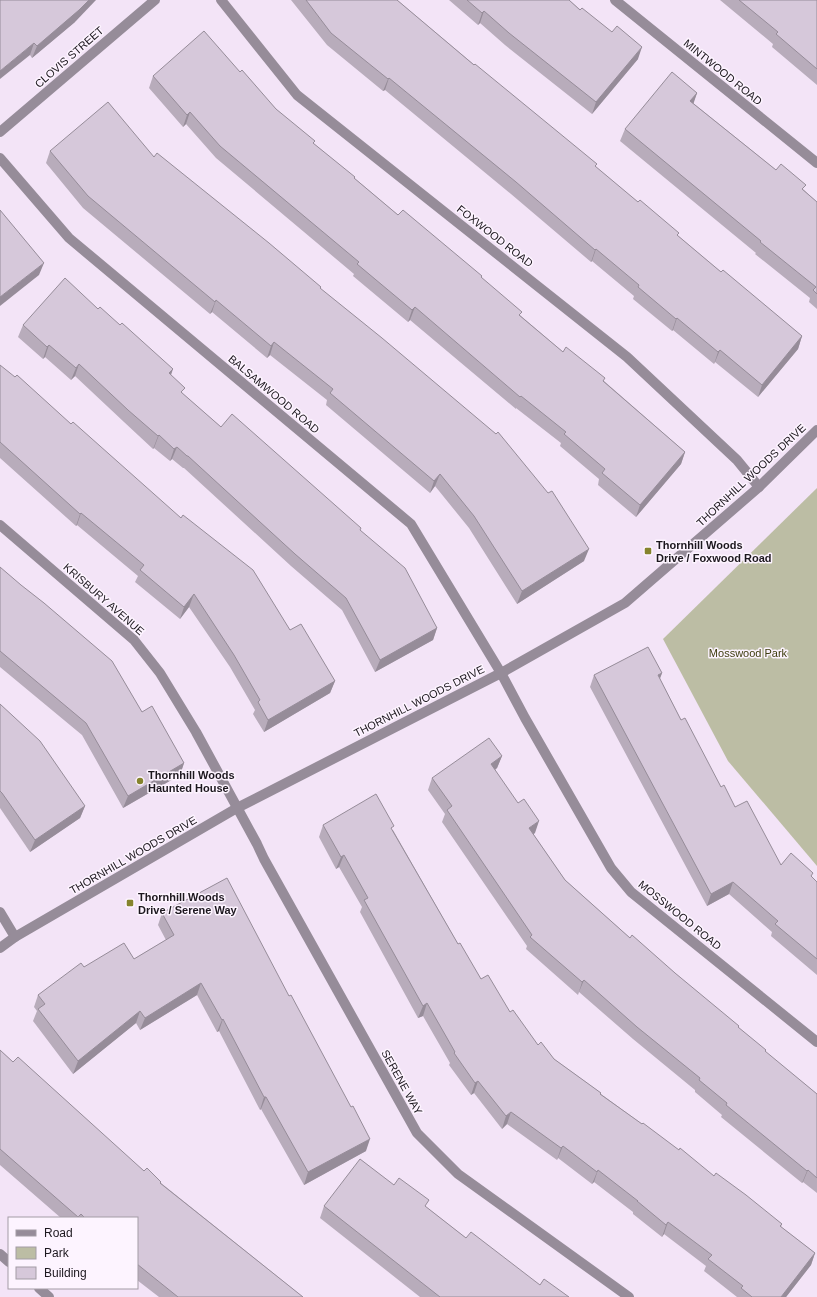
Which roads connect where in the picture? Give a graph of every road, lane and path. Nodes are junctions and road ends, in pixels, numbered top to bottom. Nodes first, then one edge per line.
1 (154, 0) edge
2 (221, 0) edge
3 (615, 0) edge
4 (0, 132) edge
5 (0, 158) edge
6 (817, 163) edge
7 (817, 430) edge
8 (759, 487) junction
9 (0, 525) edge
10 (501, 673) junction
11 (237, 808) junction
12 (0, 912) edge
13 (15, 937) junction
14 (0, 948) edge
15 (817, 1042) edge
16 (0, 1254) edge
17 (8, 1261) edge
18 (40, 1289) edge
19 (50, 1297) edge
20 (629, 1297) edge

1 - 4 street, CLOVIS STREET
2 - 8 street, FOXWOOD ROAD
3 - 6 street, MINTWOOD ROAD
5 - 10 street, BALSAMWOOD ROAD
7 - 8 street, THORNHILL WOODS DRIVE
8 - 10 street, THORNHILL WOODS DRIVE
9 - 11 street, KRISBURY AVENUE
10 - 11 street, THORNHILL WOODS DRIVE
10 - 15 street, MOSSWOOD ROAD
11 - 13 street, THORNHILL WOODS DRIVE
11 - 20 street, SERENE WAY
12 - 13 street
13 - 14 street, THORNHILL WOODS DRIVE
16 - 17 street
18 - 19 street

